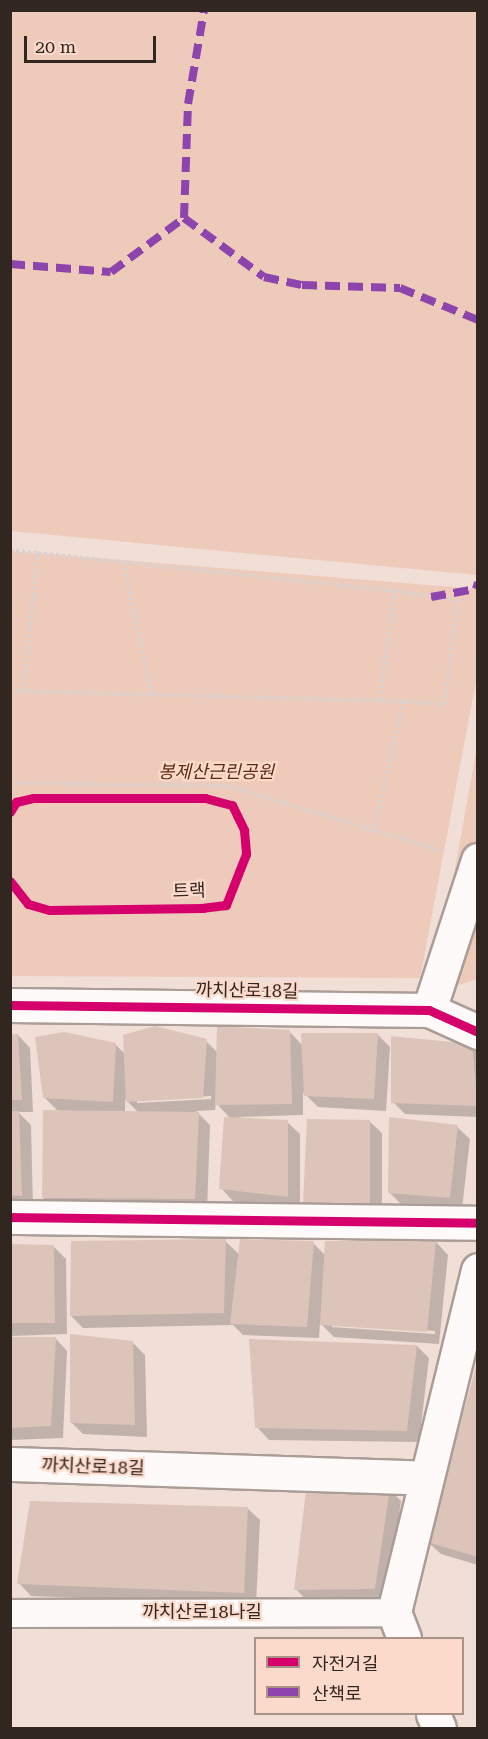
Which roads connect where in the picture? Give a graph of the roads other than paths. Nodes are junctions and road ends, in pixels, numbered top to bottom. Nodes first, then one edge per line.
1 (477, 860) edge
2 (10, 1005) edge
3 (429, 1010) junction
4 (477, 1032) edge
5 (10, 1217) edge
6 (477, 1223) edge
7 (477, 1270) edge
8 (10, 1464) edge
9 (426, 1478) junction
10 (10, 1613) edge
11 (399, 1625) edge

1 - 3 street
2 - 3 street, 까치산로18길
3 - 4 street, 까치산로18길
5 - 6 street
7 - 9 street, 까치산로18나길
8 - 9 street, 까치산로18길
9 - 11 street, 까치산로18나길
10 - 11 lane, 까치산로18나길

